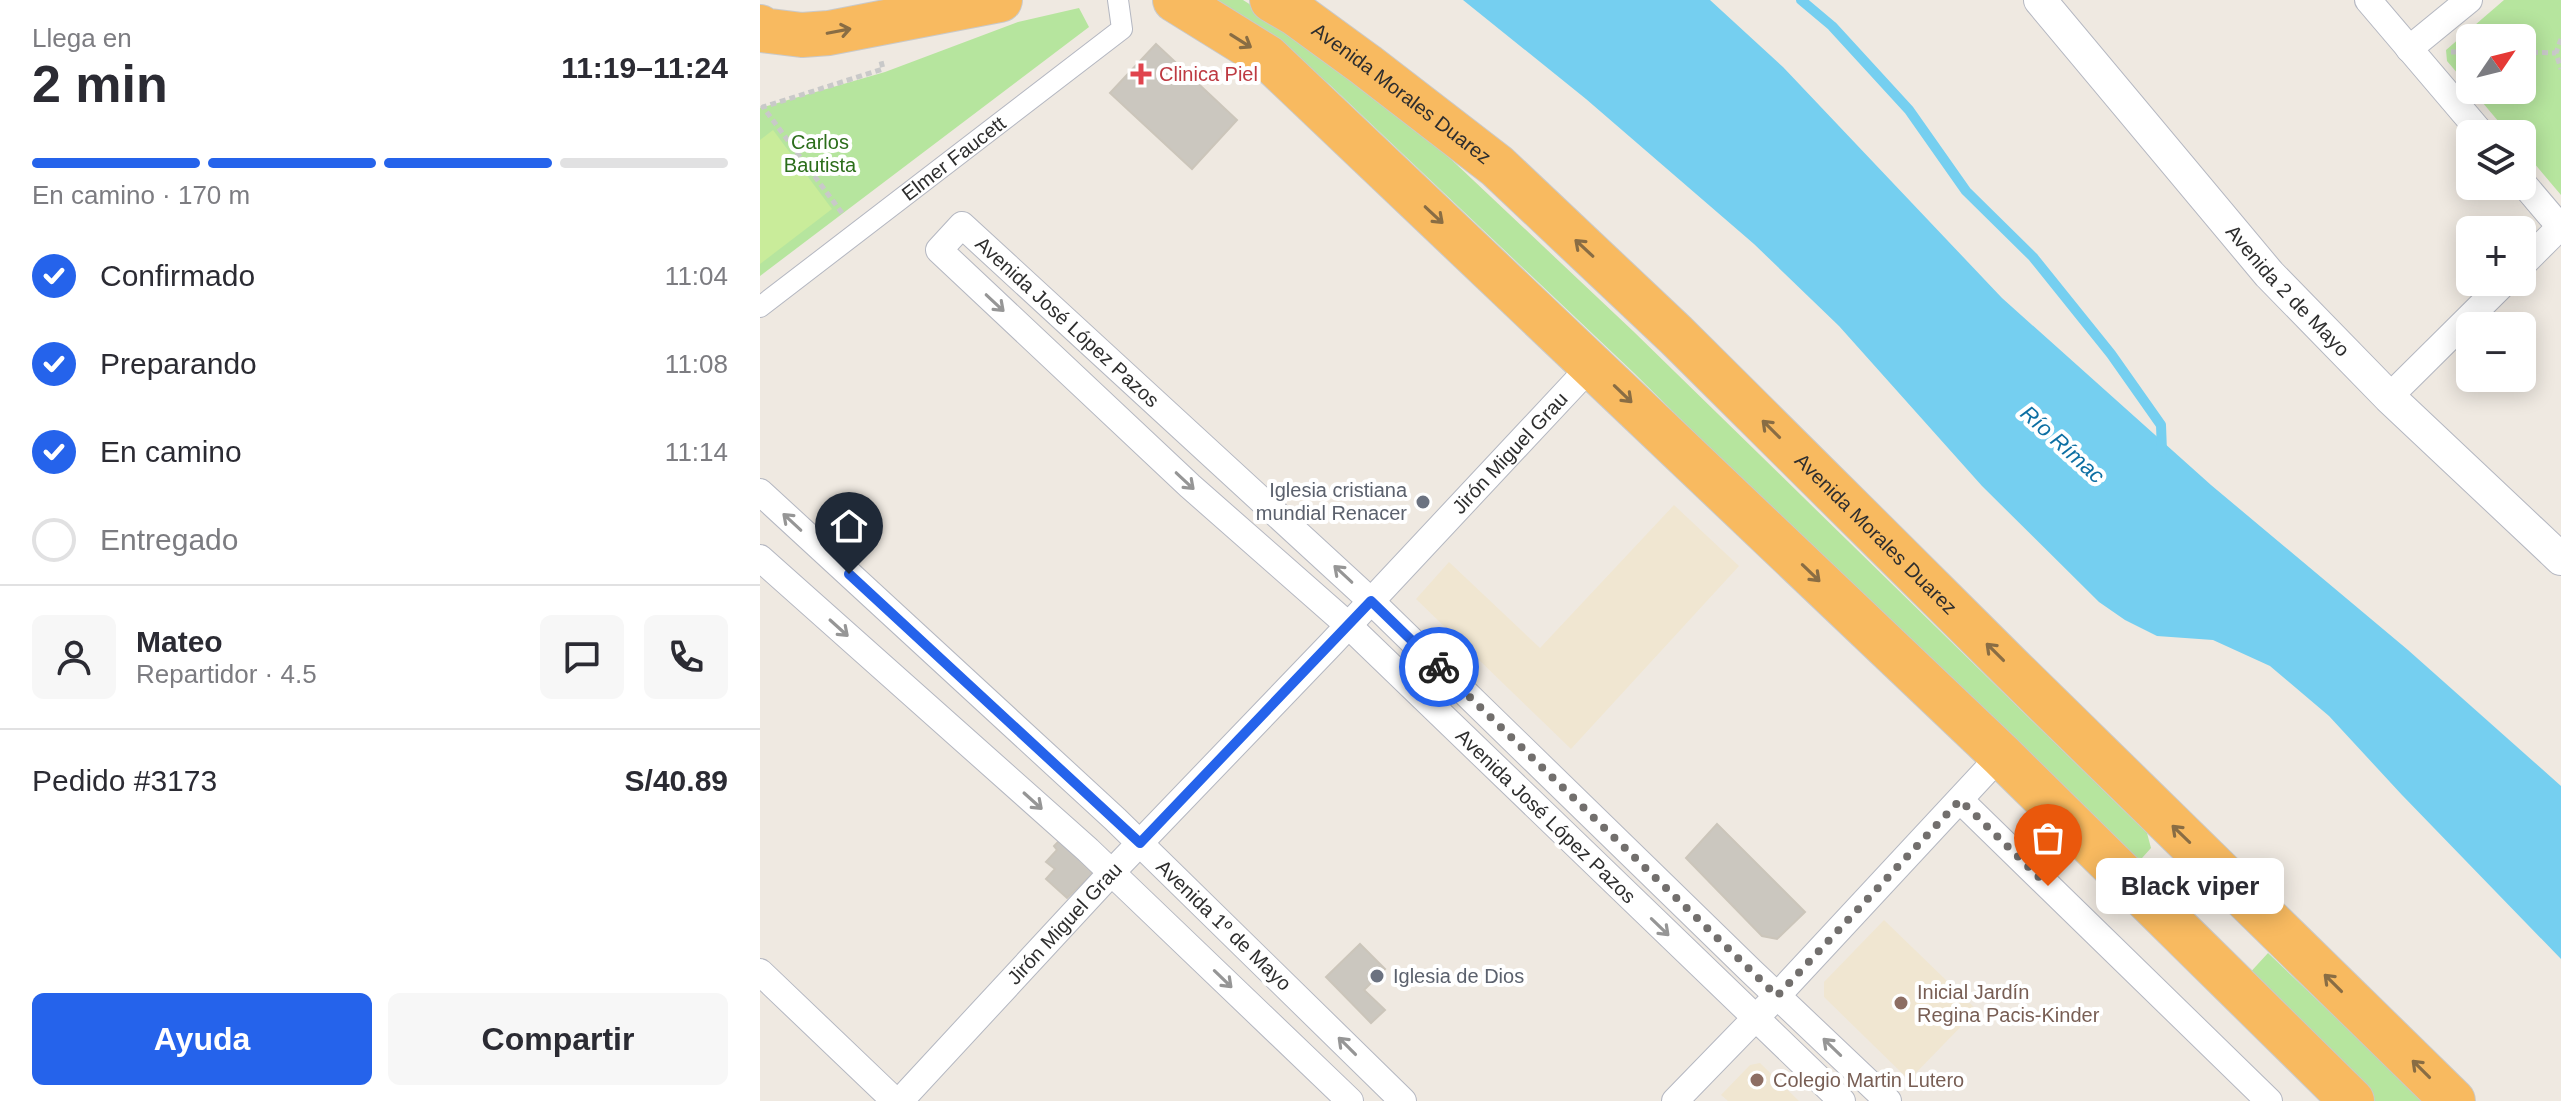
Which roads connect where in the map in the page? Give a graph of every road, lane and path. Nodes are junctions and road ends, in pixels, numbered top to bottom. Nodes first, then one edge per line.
1 (794, 0) edge
2 (1000, 0) edge
3 (1118, 0) edge
4 (1175, 0) edge
5 (1272, 0) edge
6 (2040, 0) edge
7 (2368, 0) edge
8 (2469, 0) edge
9 (874, 24) junction
10 (761, 28) edge
11 (2561, 39) edge
12 (2409, 49) junction
13 (2536, 52) edge
14 (2556, 53) junction
15 (2561, 69) edge
16 (2470, 120) edge
17 (2536, 198) edge
18 (2561, 227) edge
19 (857, 233) junction
20 (2536, 251) edge
21 (2491, 296) edge
22 (760, 307) edge
23 (1592, 365) junction
24 (2389, 397) junction
25 (760, 492) edge
26 (760, 558) edge
27 (2561, 559) edge
28 (1371, 601) junction
29 (1348, 625) junction
30 (2001, 755) junction
31 (1960, 800) junction
32 (1140, 843) junction
33 (1112, 872) junction
34 (2257, 908) junction
35 (2210, 961) junction
36 (760, 972) edge
37 (1777, 996) junction
38 (1755, 1019) junction
39 (898, 1101) edge
40 (1350, 1101) edge
41 (1403, 1101) edge
42 (1675, 1101) edge
43 (1842, 1101) edge
44 (1888, 1101) edge
45 (2269, 1101) edge
46 (2352, 1101) edge
47 (2453, 1101) edge

1 - 10 highway
2 - 9 highway
3 - 19 street, Elmer Faucett
4 -> 23 highway
34 -> 5 highway, Avenida Morales Duarez
6 - 24 street, Avenida 2 de Mayo
7 - 12 street
8 - 12 street
10 -> 9 highway
9 - 19 path
11 - 14 path
12 - 16 street
13 - 14 path
14 - 15 path
17 - 18 street
18 - 20 street
19 - 22 street, Elmer Faucett
21 - 24 street
23 - 28 street, Jirón Miguel Grau
23 -> 30 highway
24 - 27 street, Avenida 2 de Mayo
32 -> 25 street, Avenida 1º de Mayo
26 -> 33 street, Avenida 1º de Mayo
28 - 29 street, Jirón Miguel Grau
28 -> 29 street, Avenida José López Pazos
28 - 37 street, Avenida José López Pazos
29 - 32 street, Jirón Miguel Grau
29 -> 38 street, Avenida José López Pazos
30 - 31 street
30 - 35 highway
31 - 37 street
31 - 45 street
32 - 33 street, Jirón Miguel Grau
41 -> 32 street, Avenida 1º de Mayo
33 - 39 street, Jirón Miguel Grau
33 -> 40 street, Avenida 1º de Mayo
34 - 35 highway
47 -> 34 highway, Avenida Morales Duarez
35 - 46 highway
36 - 39 street
37 - 38 street
44 -> 37 street, Avenida José López Pazos
38 - 42 street
38 - 43 street, Avenida José López Pazos

